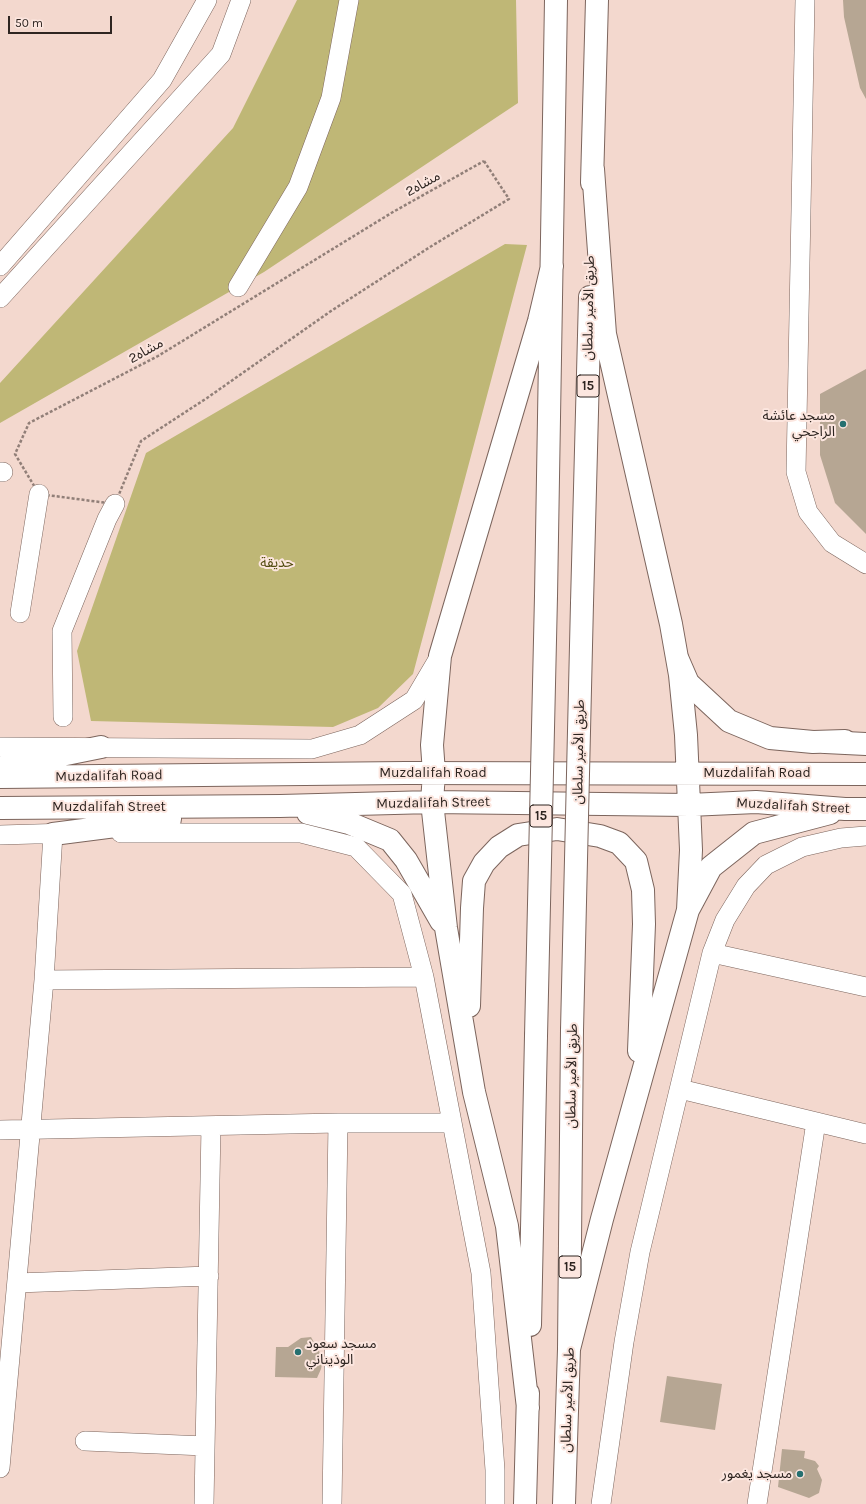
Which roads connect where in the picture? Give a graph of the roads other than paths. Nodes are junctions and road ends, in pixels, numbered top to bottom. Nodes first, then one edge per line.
1 (207, 0) edge
2 (241, 0) edge
3 (349, 0) edge
4 (556, 0) edge
5 (597, 0) edge
6 (805, 0) edge
7 (593, 169) junction
8 (0, 266) edge
9 (552, 266) junction
10 (238, 286) dead end
11 (0, 298) edge
12 (39, 494) road end
13 (115, 504) road end
14 (866, 564) edge
15 (20, 613) dead end
16 (676, 655) junction
17 (440, 656) junction
18 (63, 717) dead end
19 (866, 741) edge
20 (825, 742) junction
21 (866, 744) edge
22 (0, 747) edge
23 (100, 747) junction
24 (0, 767) edge
25 (406, 773) junction
26 (434, 773) junction
27 (688, 773) junction
28 (715, 773) junction
29 (866, 774) edge
30 (0, 777) edge
31 (432, 802) junction
32 (406, 803) junction
33 (712, 804) junction
34 (689, 805) junction
35 (280, 806) junction
36 (0, 808) edge
37 (856, 809) edge
38 (53, 834) junction
39 (0, 835) edge
40 (866, 836) edge
41 (688, 910) junction
42 (446, 928) junction
43 (712, 953) junction
44 (424, 977) junction
45 (44, 980) junction
46 (866, 986) edge
47 (468, 1057) junction
48 (638, 1089) junction
49 (680, 1089) junction
50 (816, 1122) junction
51 (338, 1123) junction
52 (452, 1123) junction
53 (211, 1126) junction
54 (0, 1130) edge
55 (30, 1130) junction
56 (866, 1134) edge
57 (209, 1276) junction
58 (17, 1282) junction
59 (569, 1349) junction
60 (528, 1408) junction
61 (85, 1441) dead end
62 (205, 1446) junction
63 (0, 1468) edge
64 (204, 1504) edge
65 (332, 1504) edge
66 (495, 1504) edge
67 (526, 1504) edge
68 (564, 1504) edge
69 (601, 1504) edge
70 (757, 1504) edge

1 - 8 street
2 - 11 street
3 - 10 street
4 - 9 main road, 15
5 - 7 main road, طريق الأمير سلطان / 15
6 - 14 street
7 - 16 main road
7 - 59 main road, طريق الأمير سلطان / 15, bridge
9 - 17 main road
9 - 60 main road, 15, bridge
12 - 15 street
13 - 18 street
16 - 20 main road
16 - 27 main road
17 - 23 street
17 - 26 main road
19 - 20 main road
20 - 21 main road
22 - 23 street
23 - 24 main road
25 - 26 main road, Muzdalifah Road
25 - 30 main road, Muzdalifah Road
25 - 32 main road
26 - 27 main road, Muzdalifah Road
26 - 31 main road
27 - 28 main road, Muzdalifah Road
27 - 34 main road
28 - 29 main road, Muzdalifah Road
28 - 33 main road
31 - 32 main road, Muzdalifah Street
31 - 34 main road, Muzdalifah Street
31 - 42 main road
32 - 35 main road, Muzdalifah Street
33 - 34 main road, Muzdalifah Street
33 - 37 main road, Muzdalifah Street
34 - 41 main road
35 - 36 main road, Muzdalifah Street
35 - 38 main road
35 - 42 main road
37 - 41 main road
38 - 39 street
38 - 44 street
38 - 45 street
40 - 43 street
41 - 48 main road
42 - 47 main road
43 - 46 street
43 - 49 street
44 - 45 street
44 - 52 street
45 - 55 street
47 - 48 main road
47 - 60 main road
48 - 59 main road
49 - 50 street
49 - 69 street
50 - 56 street
50 - 70 street
51 - 52 street
51 - 53 street
51 - 65 street
52 - 66 street
53 - 55 street
53 - 57 street
54 - 55 street
55 - 58 street
57 - 58 street
57 - 62 street
58 - 63 street
59 - 68 main road, طريق الأمير سلطان / 15
60 - 67 main road, 15
61 - 62 street
62 - 64 street

